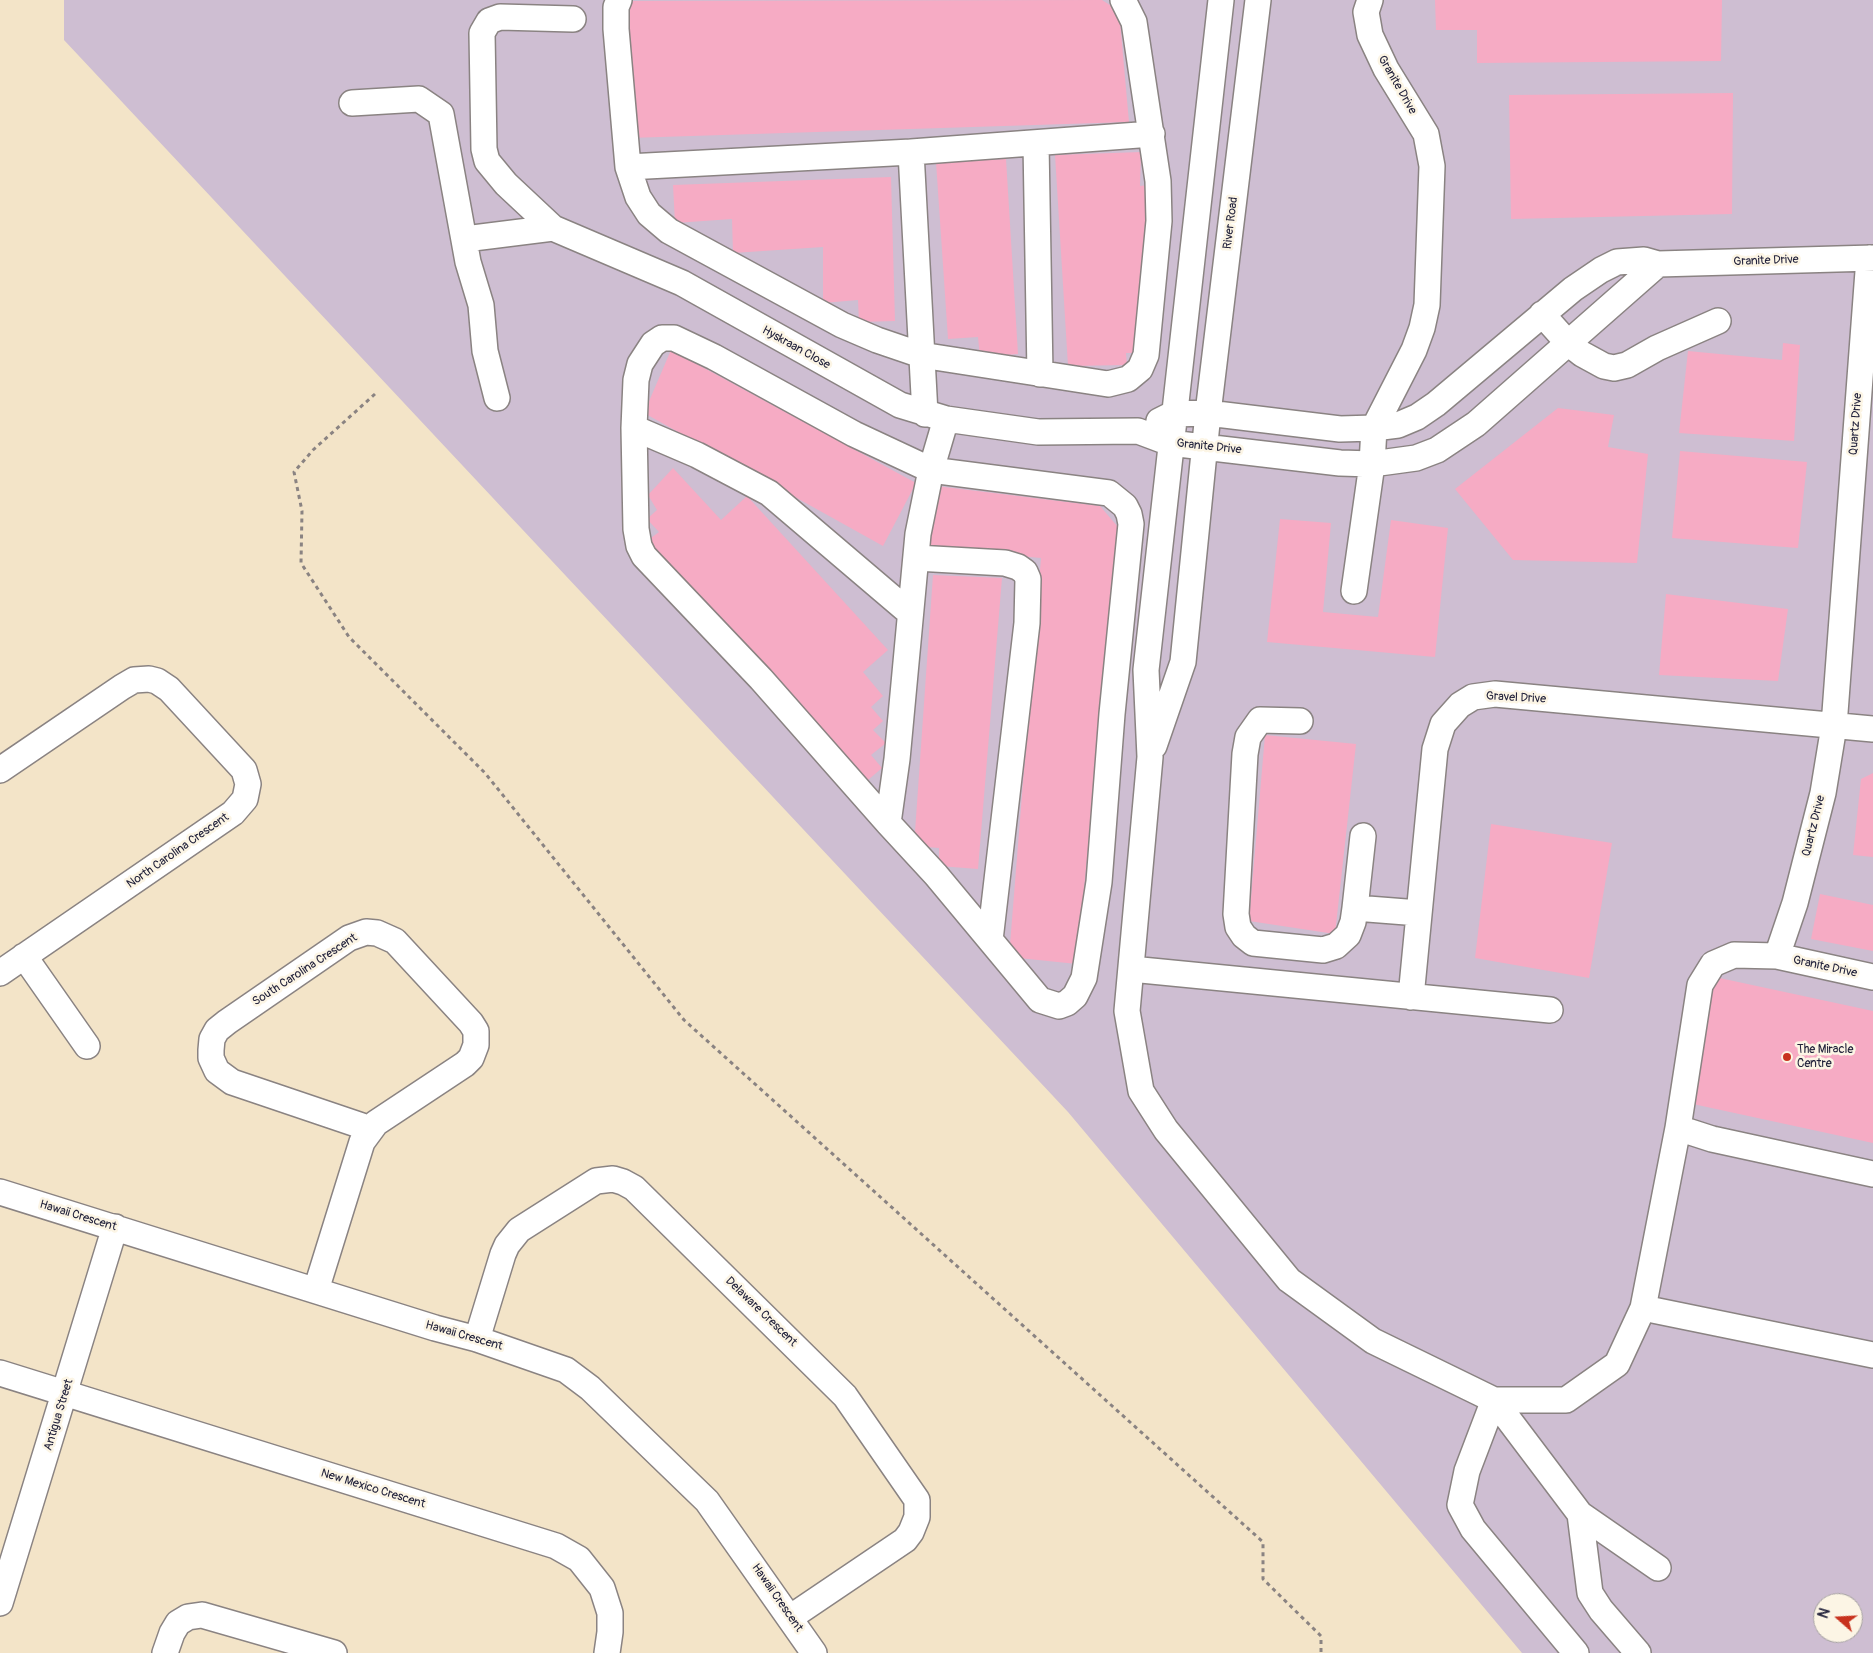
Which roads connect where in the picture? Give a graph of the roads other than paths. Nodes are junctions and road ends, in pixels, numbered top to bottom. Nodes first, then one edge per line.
1 (619, 0) edge
2 (1123, 0) edge
3 (1221, 0) edge
4 (1258, 0) edge
5 (1370, 0) edge
6 (573, 18) dead end
7 (352, 103) dead end
8 (1152, 134) junction
9 (1036, 143) junction
10 (911, 152) junction
11 (628, 167) junction
12 (553, 228) junction
13 (465, 239) junction
14 (1871, 258) edge
15 (1658, 264) junction
16 (1542, 314) junction
17 (1718, 321) dead end
18 (1568, 343) junction
19 (920, 355) junction
20 (1040, 374) junction
21 (497, 398) dead end
22 (1208, 413) junction
23 (1173, 414) junction
24 (935, 416) junction
25 (634, 428) junction
26 (1374, 428) junction
27 (1138, 431) junction
28 (1170, 443) junction
29 (1207, 446) junction
30 (1372, 464) junction
31 (931, 470) junction
32 (916, 558) junction
33 (1354, 591) dead end
34 (910, 613) junction
35 (1300, 722) dead end
36 (1834, 726) junction
37 (1873, 729) edge
38 (1150, 758) junction
39 (0, 770) edge
40 (888, 823) junction
41 (1363, 836) dead end
42 (1355, 908) junction
43 (1419, 912) junction
44 (990, 940) junction
45 (24, 956) junction
46 (1777, 956) junction
47 (1131, 969) junction
48 (0, 972) edge
49 (1873, 977) edge
50 (1411, 997) junction
51 (1550, 1010) dead end
52 (87, 1046) dead end
53 (1678, 1128) junction
54 (371, 1129) junction
55 (1873, 1174) edge
56 (0, 1192) edge
57 (115, 1227) junction
58 (316, 1290) junction
59 (1643, 1308) junction
60 (477, 1339) junction
61 (1873, 1356) edge
62 (0, 1373) edge
63 (66, 1394) junction
64 (1494, 1400) junction
65 (1580, 1514) junction
66 (1658, 1568) dead end
67 (0, 1603) edge
68 (791, 1617) junction
69 (165, 1653) edge
70 (334, 1653) edge
71 (607, 1653) edge
72 (814, 1653) edge
73 (1576, 1653) edge
74 (1638, 1653) edge

1 - 11 street
2 - 8 street
3 - 23 street
4 - 22 street, River Road
5 - 26 street, Granite Drive
6 - 12 street
7 - 13 street
8 - 9 street
8 - 20 street
9 - 10 street
9 - 20 street
10 - 11 street
10 - 19 street
11 - 19 street
12 - 13 street
12 - 24 street, Hyskraan Close
13 - 21 street
14 - 15 street, Granite Drive
14 - 36 street, Quartz Drive
15 - 16 street, Granite Drive
15 - 18 street, Granite Drive
16 - 18 street
16 - 26 street, Granite Drive
17 - 18 street
18 - 30 street, Granite Drive
19 - 20 street
19 - 24 street
22 - 23 street, Granite Drive
22 - 26 street, Granite Drive
22 - 29 street, River Road
23 - 27 street, Granite Drive
23 - 28 street
24 - 27 street, Hyskraan Close
24 - 31 street
25 - 31 street
25 - 34 street
25 - 40 street
26 - 30 street, Granite Drive
27 - 28 street, Granite Drive
28 - 29 street, Granite Drive
28 - 38 street
29 - 30 street, Granite Drive
29 - 38 street, River Road
30 - 33 street, Granite Drive
31 - 32 street
31 - 44 street
32 - 34 street
32 - 44 street
34 - 40 street
35 - 42 street
36 - 37 street, Gravel Drive
36 - 43 street, Gravel Drive
36 - 46 street, Quartz Drive
38 - 47 street
39 - 45 street, North Carolina Crescent
40 - 44 street
41 - 42 street
42 - 43 street
43 - 50 street, Gravel Drive
45 - 48 street, North Carolina Crescent
45 - 52 street
46 - 49 street, Granite Drive
46 - 53 street
47 - 50 street
47 - 64 street
50 - 51 street
53 - 55 street
53 - 59 street
54 - 54 street, South Carolina Crescent
54 - 58 street, South Carolina Crescent
56 - 57 street, Hawaii Crescent
57 - 58 street, Hawaii Crescent
57 - 63 street, Antigua Street
58 - 60 street, Hawaii Crescent
59 - 61 street
59 - 64 street
60 - 68 street, Hawaii Crescent
60 - 68 street, Delaware Crescent
62 - 63 street, New Mexico Crescent
63 - 67 street, Antigua Street
63 - 71 street, New Mexico Crescent
64 - 65 street
64 - 73 street
65 - 66 street
65 - 74 street
68 - 72 street, Hawaii Crescent
69 - 70 street

